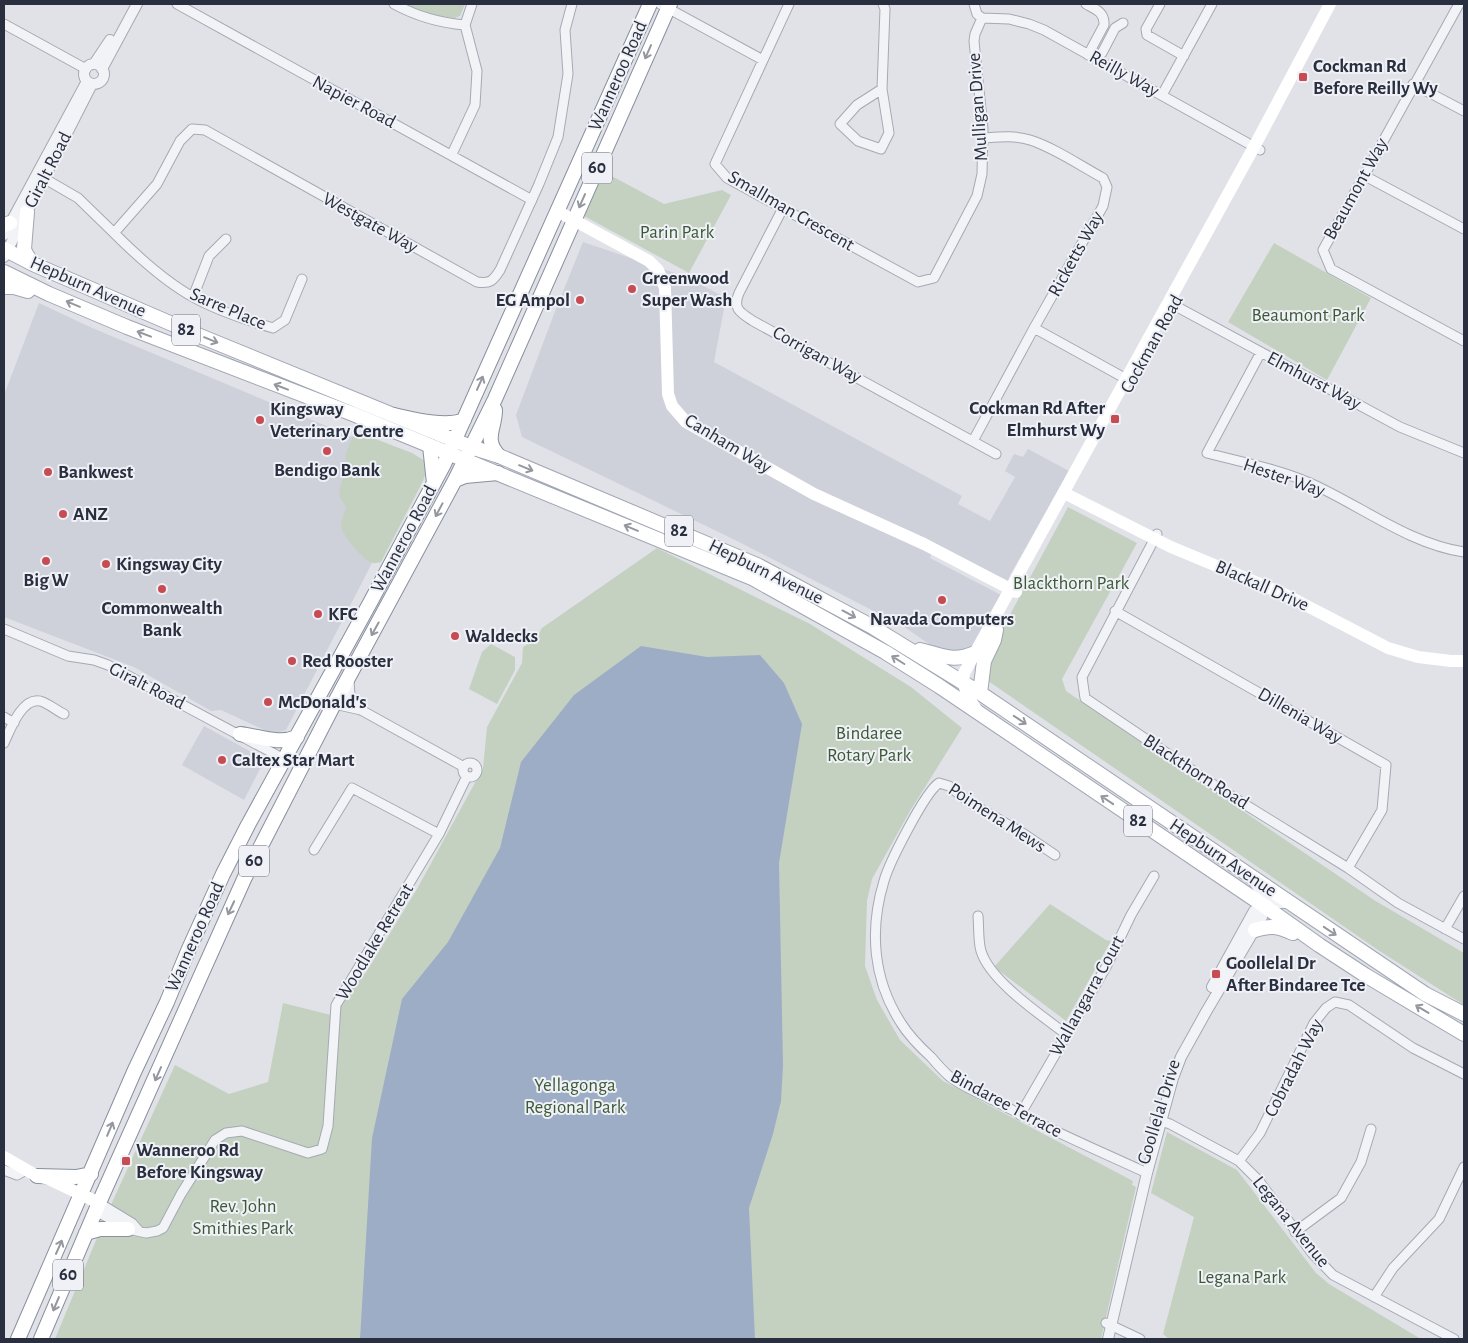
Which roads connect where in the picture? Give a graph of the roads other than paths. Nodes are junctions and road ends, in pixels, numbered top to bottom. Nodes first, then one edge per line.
1 (129, 4) edge
2 (137, 4) edge
3 (177, 4) edge
4 (394, 4) edge
5 (472, 4) edge
6 (572, 4) edge
7 (650, 4) edge
8 (789, 4) edge
9 (883, 4) edge
10 (974, 4) edge
11 (1086, 4) edge
12 (1160, 4) edge
13 (1212, 4) edge
14 (1330, 4) edge
15 (1338, 4) edge
16 (1458, 4) edge
17 (666, 5) edge
18 (982, 18) junction
19 (1123, 23) dead end
20 (465, 25) junction
21 (5, 27) edge
22 (1102, 53) dead end
23 (1088, 54) junction
24 (1184, 56) junction
25 (763, 60) junction
26 (94, 68) junction
27 (90, 82) junction
28 (1413, 84) junction
29 (882, 89) junction
30 (1162, 95) junction
31 (1464, 111) edge
32 (983, 138) junction
33 (1257, 149) junction
34 (452, 154) junction
35 (41, 176) junction
36 (1365, 176) junction
37 (532, 200) junction
38 (783, 208) junction
39 (27, 212) junction
40 (555, 215) junction
41 (572, 224) junction
42 (6, 228) edge
43 (1464, 229) edge
44 (114, 233) junction
45 (226, 239) dead end
46 (5, 252) edge
47 (33, 264) junction
48 (4, 272) edge
49 (302, 279) dead end
50 (918, 282) joint
51 (4, 287) edge
52 (49, 294) junction
53 (193, 297) junction
54 (1170, 304) junction
55 (1034, 328) junction
56 (1464, 341) edge
57 (1260, 352) junction
58 (1128, 380) junction
59 (495, 399) junction
60 (394, 415) junction
61 (464, 420) junction
62 (455, 440) junction
63 (973, 441) junction
64 (430, 446) junction
65 (468, 453) junction
66 (1464, 453) edge
67 (448, 454) junction
68 (996, 454) dead end
69 (499, 456) junction
70 (498, 473) junction
71 (455, 480) junction
72 (434, 484) junction
73 (1069, 490) junction
74 (1156, 536) junction
75 (1464, 552) edge
76 (415, 555) junction
77 (381, 583) junction
78 (1012, 594) junction
79 (1115, 611) junction
80 (4, 629) edge
81 (996, 630) junction
82 (910, 648) junction
83 (975, 653) junction
84 (1464, 655) edge
85 (1464, 661) edge
86 (351, 672) junction
87 (963, 682) junction
88 (940, 686) junction
89 (980, 693) junction
90 (334, 704) junction
91 (361, 710) junction
92 (977, 711) junction
93 (64, 714) dead end
94 (4, 717) edge
95 (14, 723) junction
96 (240, 734) junction
97 (297, 737) junction
98 (4, 743) edge
99 (284, 759) junction
100 (464, 767) junction
101 (467, 776) junction
102 (939, 783) joint
103 (440, 834) junction
104 (314, 850) dead end
105 (1055, 855) dead end
106 (1348, 868) junction
107 (1154, 876) dead end
108 (246, 877) junction
109 (1250, 877) junction
110 (1464, 896) edge
111 (1290, 903) junction
112 (1263, 905) junction
113 (978, 916) dead end
114 (1445, 929) junction
115 (1255, 930) junction
116 (1464, 939) edge
117 (1319, 945) junction
118 (1464, 1014) edge
119 (1066, 1034) junction
120 (1464, 1034) edge
121 (1464, 1074) edge
122 (147, 1098) junction
123 (123, 1100) junction
124 (1020, 1115) junction
125 (1158, 1120) junction
126 (1371, 1129) dead end
127 (4, 1157) edge
128 (1240, 1161) junction
129 (1464, 1167) edge
130 (4, 1170) edge
131 (1144, 1172) junction
132 (32, 1173) junction
133 (91, 1174) junction
134 (79, 1199) junction
135 (98, 1207) junction
136 (133, 1230) junction
137 (1295, 1232) junction
138 (86, 1233) junction
139 (1374, 1297) junction
140 (1109, 1324) junction
141 (1437, 1335) edge
142 (18, 1339) edge
143 (41, 1339) edge
144 (1102, 1339) edge
145 (1108, 1339) edge
146 (1140, 1339) edge
147 (1454, 1339) edge

1 - 26 street
2 - 26 street
3 - 34 street, Napier Road
4 - 20 street
5 - 20 street
6 - 37 street, Westgate Way
7 - 40 main road, Wanneroo Road / 60
8 - 25 street, Smallman Crescent
9 - 29 street
10 - 18 street
11 - 23 street
12 - 24 street
13 - 24 street
14 - 33 main road, Cockman Road
15 - 33 main road, Cockman Road
16 - 28 street, Beaumont Way
17 - 25 street
17 -> 41 main road, Wanneroo Road / 60
18 - 23 street, Reilly Way
18 - 32 street, Mulligan Drive
19 - 22 street
20 - 34 street
21 - 26 street
23 - 30 street, Reilly Way
24 - 30 street
25 - 38 street, Smallman Crescent
26 - 27 street
26 - 27 street, Giralt Road
27 - 35 street, Giralt Road
28 - 31 street
28 - 36 street, Beaumont Way
29 - 29 street
30 - 33 street, Reilly Way
32 - 50 street, Mulligan Drive
32 - 55 street, Ricketts Way
33 - 54 main road, Cockman Road
34 - 37 street, Napier Road
35 - 39 street, Giralt Road
35 - 42 street, Giralt Road
35 - 44 street
36 - 43 street
36 - 56 street, Beaumont Way
37 - 44 street, Westgate Way
38 - 50 street, Smallman Crescent
38 - 63 street, Corrigan Way
39 - 46 street, Giralt Road
39 - 47 main road
40 - 41 main road, Canham Way
61 -> 40 main road, Wanneroo Road / 60
41 - 59 main road, Wanneroo Road / 60
41 - 78 main road, Canham Way
44 - 53 street, Sarre Place
45 - 53 street
46 - 47 main road, Hepburn Avenue / 82
47 -> 60 main road, Hepburn Avenue / 82
48 - 52 main road, Hepburn Avenue / 82
49 - 53 street, Sarre Place
51 - 52 main road
64 -> 52 main road, Hepburn Avenue / 82
54 - 57 street, Elmhurst Way
54 - 58 main road, Cockman Road
55 - 58 street
55 - 63 street, Ricketts Way
57 - 66 street, Elmhurst Way
57 - 75 street, Hester Way
58 - 73 main road, Cockman Road
59 - 65 main road, Wanneroo Road / 60
59 - 69 main road
60 - 61 main road
60 - 62 main road, Hepburn Avenue / 82
61 - 62 main road, Wanneroo Road / 60
62 - 65 main road, Hepburn Avenue / 82
62 - 67 main road, Wanneroo Road / 60
63 - 68 street, Corrigan Way
64 - 67 main road, Hepburn Avenue / 82
64 - 72 main road
65 - 67 main road, Hepburn Avenue / 82
65 - 69 main road, Hepburn Avenue / 82
65 - 70 main road, Hepburn Avenue / 82
65 - 71 main road, Wanneroo Road / 60
67 - 72 main road, Wanneroo Road / 60
69 -> 82 main road, Hepburn Avenue / 82
70 - 71 main road
88 -> 70 main road, Hepburn Avenue / 82
71 -> 76 main road, Wanneroo Road / 60
72 - 77 main road, Wanneroo Road / 60
73 - 74 main road, Blackall Drive
73 - 78 main road, Cockman Road
74 - 79 street, Blackthorn Road
74 - 84 main road, Blackall Drive
74 - 85 main road, Blackall Drive
76 - 77 main road
76 -> 86 main road, Wanneroo Road / 60
77 - 97 main road, Wanneroo Road / 60
78 - 81 main road, Cockman Road
78 - 83 main road, Cockman Road
79 - 106 street, Blackthorn Road
79 - 106 street, Dillenia Way
80 - 96 street, Giralt Road
81 - 87 main road, Cockman Road
81 - 89 main road
82 - 83 main road
82 - 87 main road, Hepburn Avenue / 82
83 - 87 main road, Cockman Road
86 - 90 main road, Wanneroo Road / 60
86 - 91 street
86 - 99 main road
87 - 88 main road
87 - 89 main road, Hepburn Avenue / 82
87 - 92 main road
88 - 92 main road, Hepburn Avenue / 82
89 -> 109 main road, Hepburn Avenue / 82
90 - 91 street
90 - 108 main road, Wanneroo Road / 60
91 - 100 street
112 -> 92 main road, Hepburn Avenue / 82
93 - 95 street
94 - 95 street
95 - 98 street
96 - 97 main road
96 - 99 street, Giralt Road
97 - 99 main road, Wanneroo Road / 60
99 - 108 main road
99 - 123 main road, Wanneroo Road / 60
100 - 101 street
100 - 101 street
101 - 103 street, Woodlake Retreat
102 - 105 street, Poimena Mews
102 - 124 street, Bindaree Terrace
103 - 104 street
103 - 136 street, Woodlake Retreat
106 - 114 street, Blackthorn Road
107 - 119 street, Wallangarra Court
108 -> 122 main road, Wanneroo Road / 60
109 - 111 main road, Hepburn Avenue / 82
109 - 112 street
110 - 114 street
111 - 112 street
111 -> 118 main road, Hepburn Avenue / 82
112 - 115 street, Goollelal Drive
112 - 117 main road, Hepburn Avenue / 82
112 - 125 street, Goollelal Drive
113 - 119 street
114 - 116 street, Blackthorn Road
115 - 117 main road
115 - 125 street, Goollelal Drive
120 -> 117 main road, Hepburn Avenue / 82
119 - 124 street, Wallangarra Court
121 - 128 street, Cobradah Way
122 - 123 main road
122 - 135 main road, Wanneroo Road / 60
133 -> 123 main road, Wanneroo Road / 60
124 - 131 street, Bindaree Terrace
125 - 128 street, Legana Avenue
125 - 131 street, Goollelal Drive
126 - 137 street
127 - 132 main road
128 - 137 street, Legana Avenue
129 - 139 street
130 - 132 street
131 - 140 street, Goollelal Drive
132 - 133 main road
132 - 134 main road
133 - 134 main road, Wanneroo Road / 60
134 - 135 main road
142 -> 134 main road, Wanneroo Road / 60
135 - 136 street
135 - 138 main road, Wanneroo Road / 60
136 - 138 main road
137 - 139 street, Legana Avenue
138 -> 143 main road, Wanneroo Road / 60
139 - 141 street, Legana Avenue
140 - 144 street, Goollelal Drive
140 - 145 street, Goollelal Drive
140 - 146 street
141 - 147 street, Legana Avenue

